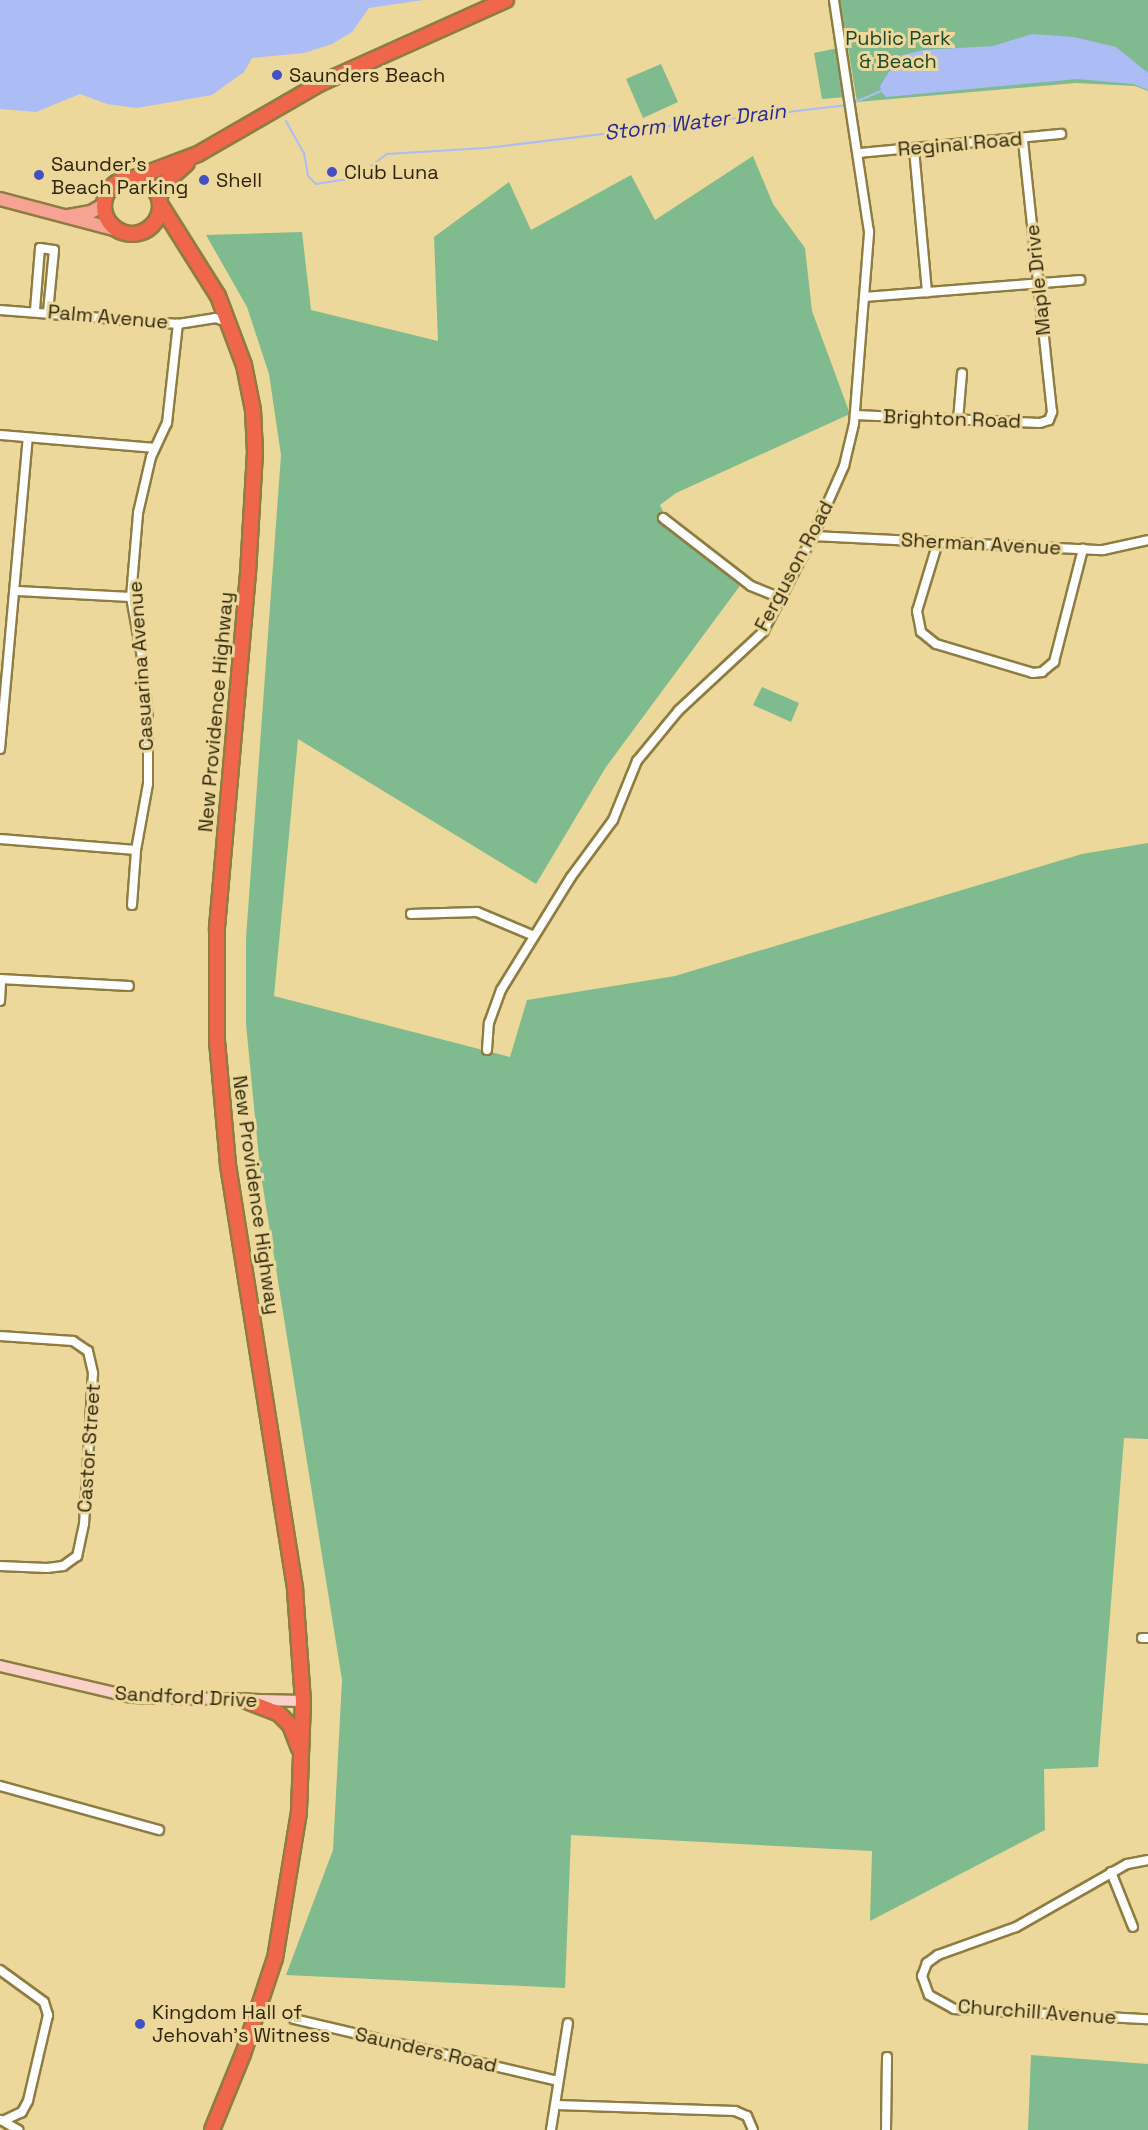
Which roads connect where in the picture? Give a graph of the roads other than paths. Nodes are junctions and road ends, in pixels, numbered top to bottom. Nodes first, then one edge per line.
1 (506, 0) edge
2 (834, 0) edge
3 (1060, 134) dead end
4 (1023, 139) junction
5 (914, 148) junction
6 (859, 153) junction
7 (198, 154) junction
8 (134, 178) junction
9 (0, 199) edge
10 (159, 201) junction
11 (105, 204) junction
12 (58, 217) junction
13 (150, 227) junction
14 (121, 231) junction
15 (199, 262) junction
16 (1080, 280) dead end
17 (1038, 282) junction
18 (927, 291) junction
19 (866, 297) junction
20 (222, 304) junction
21 (0, 310) edge
22 (36, 310) junction
23 (48, 312) junction
24 (215, 318) junction
25 (230, 322) junction
26 (178, 324) junction
27 (962, 373) dead end
28 (855, 415) junction
29 (958, 420) junction
30 (1049, 420) joint
31 (0, 435) edge
32 (28, 438) junction
33 (154, 448) junction
34 (663, 518) dead end
35 (813, 536) junction
36 (1148, 540) edge
37 (938, 542) junction
38 (1083, 549) junction
39 (16, 591) junction
40 (131, 597) junction
41 (781, 598) junction
42 (0, 748) edge
43 (0, 839) edge
44 (136, 850) junction
45 (132, 905) dead end
46 (411, 914) dead end
47 (534, 936) junction
48 (1, 979) edge
49 (129, 986) dead end
50 (0, 1002) edge
51 (487, 1050) dead end
52 (0, 1336) edge
53 (0, 1566) edge
54 (0, 1666) edge
55 (246, 1701) junction
56 (303, 1701) junction
57 (302, 1756) junction
58 (0, 1786) edge
59 (159, 1830) dead end
60 (1148, 1860) edge
61 (1111, 1872) junction
62 (1133, 1927) dead end
63 (0, 1970) edge
64 (294, 2019) dead end
65 (1148, 2019) edge
66 (568, 2023) dead end
67 (886, 2057) dead end
68 (558, 2081) junction
69 (557, 2105) junction
70 (1, 2120) edge
71 (18, 2130) edge
72 (212, 2130) edge
73 (551, 2130) edge
74 (753, 2130) edge
75 (886, 2130) edge

1 - 7 highway
2 - 6 street, Ferguson Road
3 - 4 street, Reginal Road
4 - 5 street, Reginal Road
4 - 17 street, Maple Drive
5 - 6 street, Reginal Road
5 - 18 street
6 - 19 street, Ferguson Road
7 - 8 highway
7 - 10 highway
8 - 10 highway
8 - 11 highway
9 - 12 main road
10 - 13 highway
10 - 15 highway, New Providence Highway
11 - 12 main road
11 - 14 highway
12 - 14 main road
13 - 14 highway
13 - 15 highway, New Providence Highway
15 - 20 highway, New Providence Highway
16 - 17 street
17 - 18 street
17 - 30 street, Maple Drive
18 - 19 street
19 - 28 street, Ferguson Road
20 - 24 street
20 - 25 highway, New Providence Highway
21 - 22 street, Palm Avenue
22 - 23 street, Palm Avenue
22 - 23 street
23 - 26 street, Palm Avenue
24 - 25 street, Palm Avenue
24 - 26 street, Palm Avenue
25 - 56 highway, New Providence Highway
26 - 33 street, Casuarina Avenue
27 - 29 street
28 - 29 street, Brighton Road
28 - 35 street, Ferguson Road
29 - 30 street, Brighton Road
31 - 32 street
32 - 33 street
32 - 39 street
33 - 40 street, Casuarina Avenue
34 - 41 street
35 - 37 street, Sherman Avenue
35 - 41 street, Ferguson Road
36 - 38 street, Sherman Avenue
37 - 38 street, Sherman Avenue
37 - 38 street
39 - 40 street
39 - 42 street
40 - 44 street, Casuarina Avenue
41 - 47 street, Ferguson Road
43 - 44 street
44 - 45 street, Casuarina Avenue
46 - 47 street
47 - 51 street, Ferguson Road
48 - 49 street
48 - 50 street
52 - 53 street, Castor Street
54 - 55 street, Sandford Drive
55 - 56 street, Sandford Drive
55 - 57 highway
56 - 57 highway, New Providence Highway
57 - 72 highway, New Providence Highway
58 - 59 street
60 - 61 street
61 - 62 street
61 - 65 street, Churchill Avenue
63 - 70 street
64 - 68 street, Saunders Road
66 - 68 street
67 - 75 street
68 - 69 street
69 - 73 street
69 - 74 street
70 - 71 street

